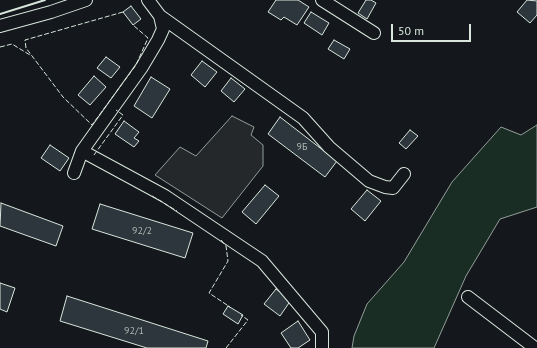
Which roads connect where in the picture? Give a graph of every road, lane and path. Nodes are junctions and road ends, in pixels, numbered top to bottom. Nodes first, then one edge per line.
1 (86, 0) edge
2 (148, 0) edge
3 (322, 0) edge
4 (160, 16) junction
5 (0, 26) edge
6 (374, 33) dead end
7 (82, 151) junction
8 (74, 174) dead end
9 (404, 174) dead end
10 (468, 297) dead end
11 (322, 348) edge
12 (535, 348) edge

1 - 5 street
2 - 4 street
3 - 6 street
4 - 7 street
4 - 9 street
7 - 8 street
7 - 11 street
10 - 12 street

